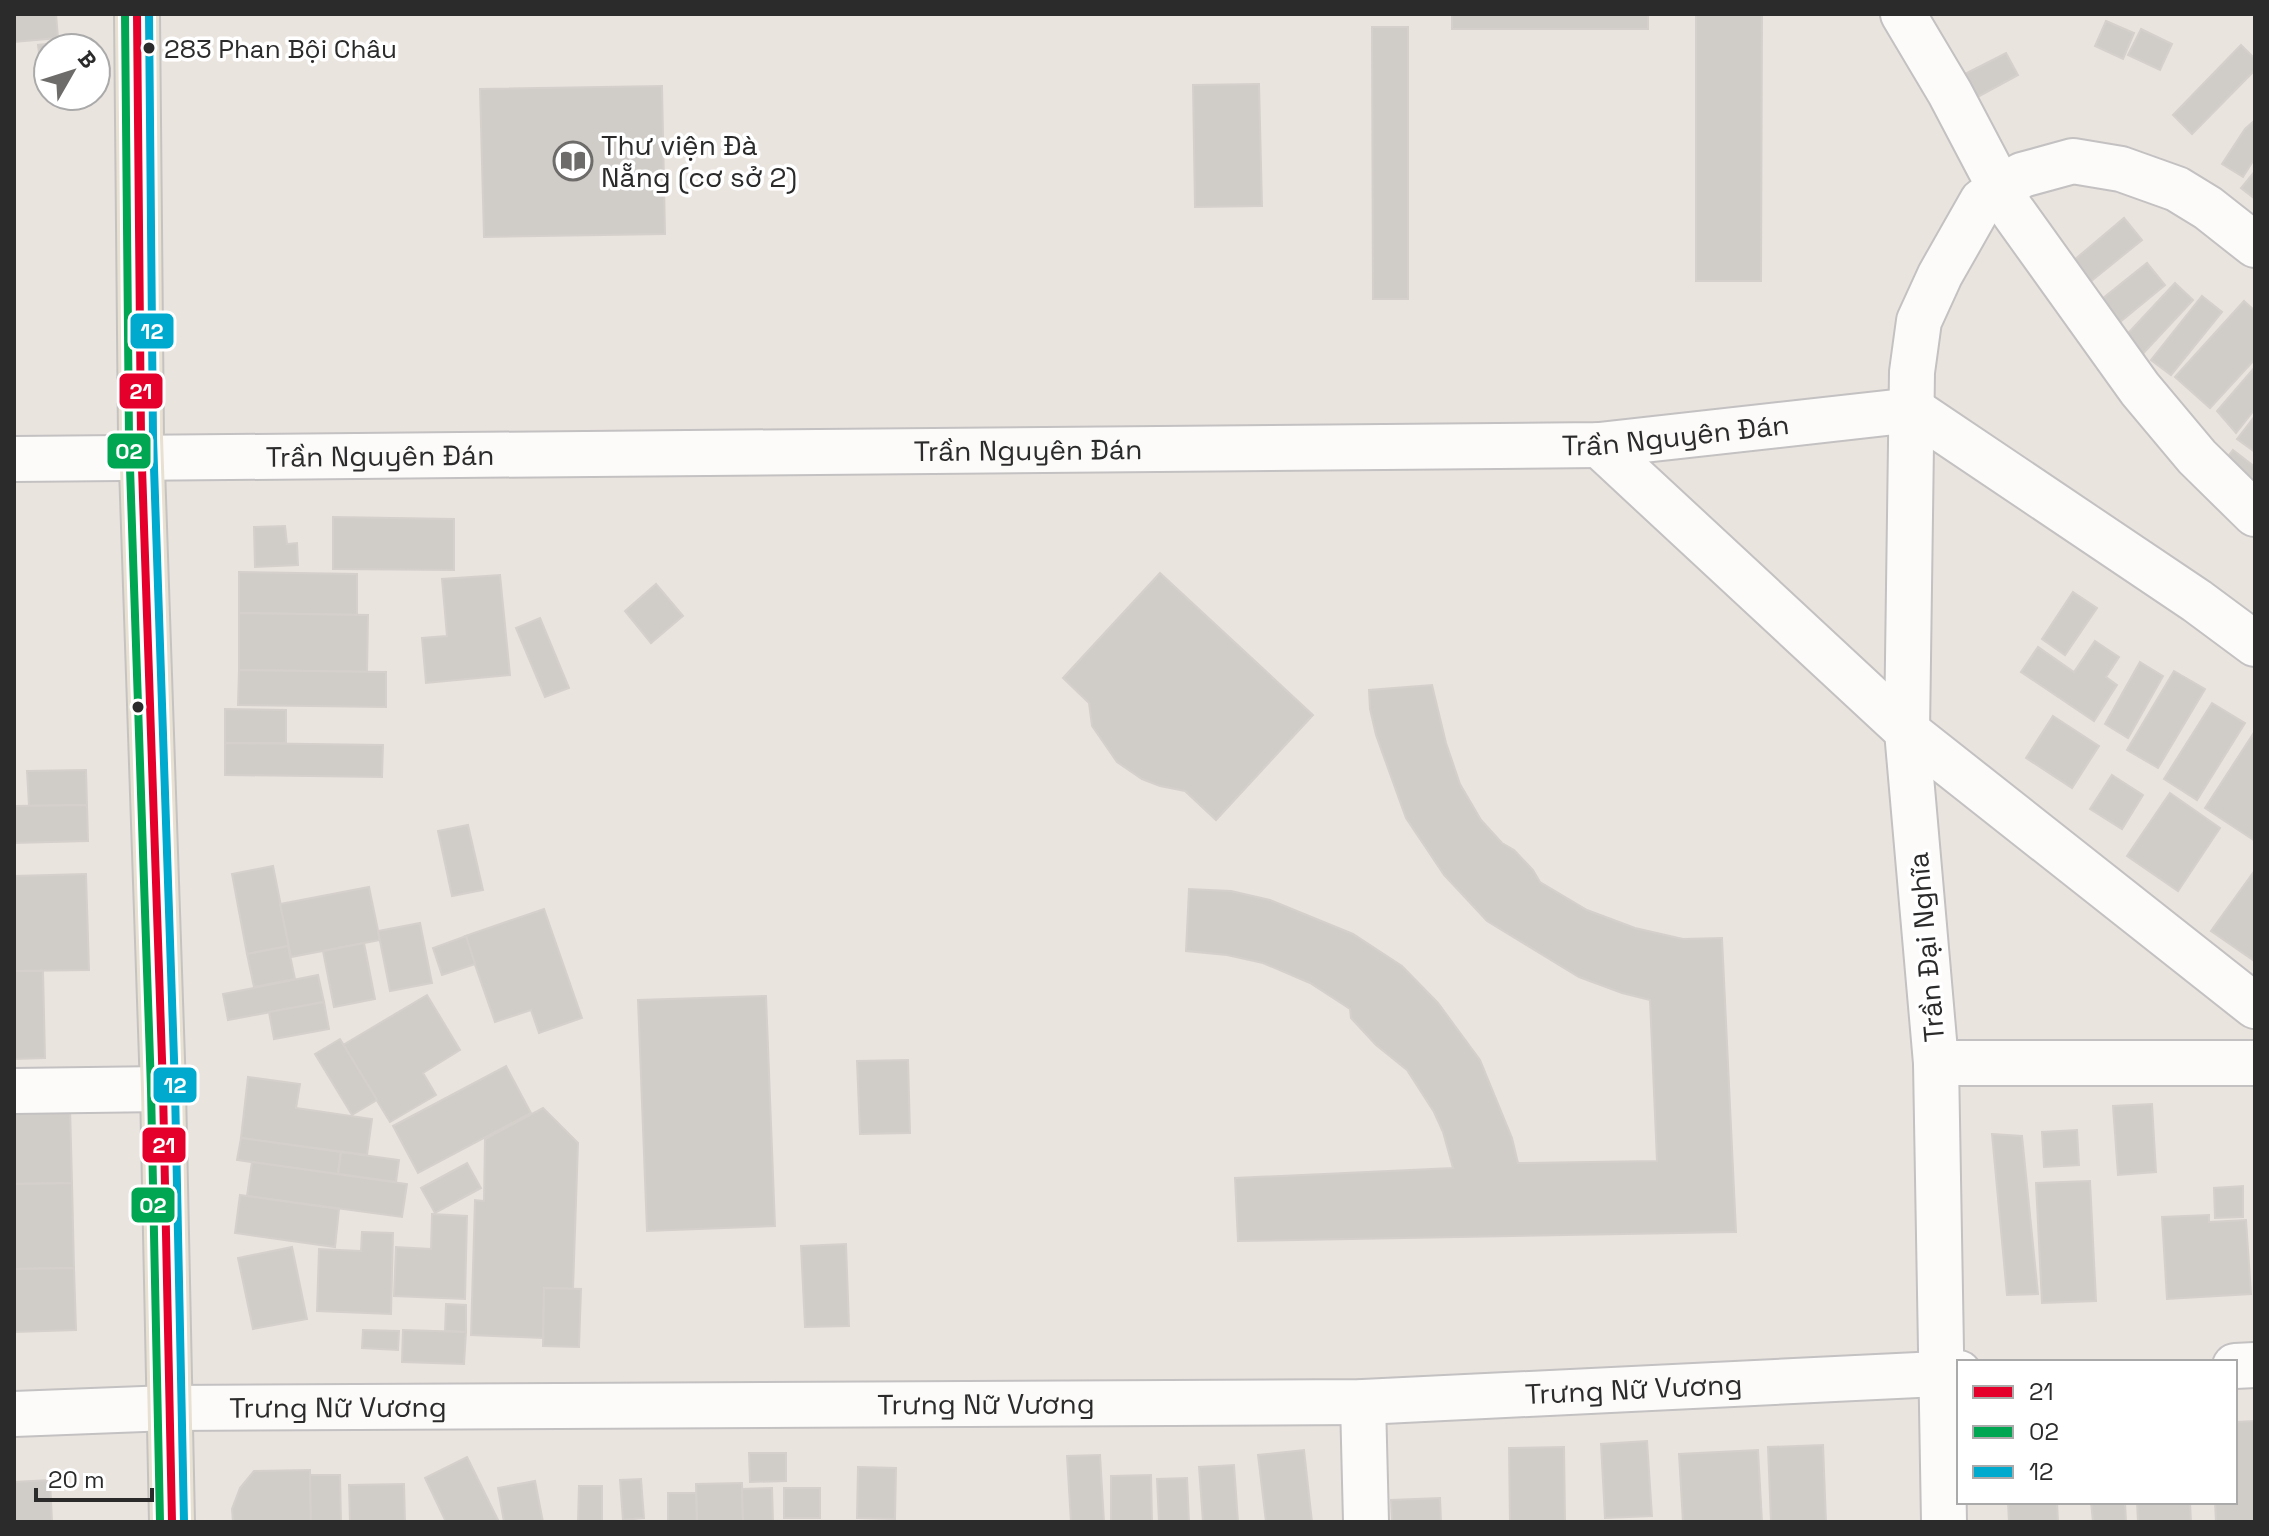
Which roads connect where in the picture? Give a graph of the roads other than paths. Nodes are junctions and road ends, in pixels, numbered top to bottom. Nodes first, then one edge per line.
1 (137, 14) edge
2 (1903, 14) edge
3 (2000, 189) junction
4 (2255, 245) edge
5 (1913, 391) junction
6 (1599, 445) junction
7 (14, 459) edge
8 (142, 459) junction
9 (2255, 514) edge
10 (2255, 644) edge
11 (1907, 731) junction
12 (2255, 1006) edge
13 (1936, 1063) junction
14 (2255, 1063) edge
15 (163, 1089) junction
16 (14, 1091) edge
17 (1950, 1374) edge
18 (1363, 1402) junction
19 (169, 1408) junction
20 (14, 1414) edge
21 (172, 1522) edge
22 (1366, 1522) edge
23 (1944, 1522) edge

1 - 8 main road
2 - 3 street
3 - 4 street, Trần Đại Nghĩa
3 - 5 street, Trần Đại Nghĩa
3 - 9 street
5 - 6 street, Trần Nguyên Đán
5 - 10 street
5 - 11 street, Trần Đại Nghĩa
6 - 8 street, Trần Nguyên Đán
6 - 11 street
7 - 8 street, Trần Nguyên Đán
8 - 15 main road
11 - 12 street
11 - 13 street, Trần Đại Nghĩa
13 - 14 street
13 - 17 street, Trần Đại Nghĩa
15 - 16 street
15 - 19 main road
17 - 18 street, Trưng Nữ Vương
17 - 23 street, Trần Đại Nghĩa
18 - 19 street, Trưng Nữ Vương
18 - 22 street
19 - 20 street, Trưng Nữ Vương
19 - 21 main road

